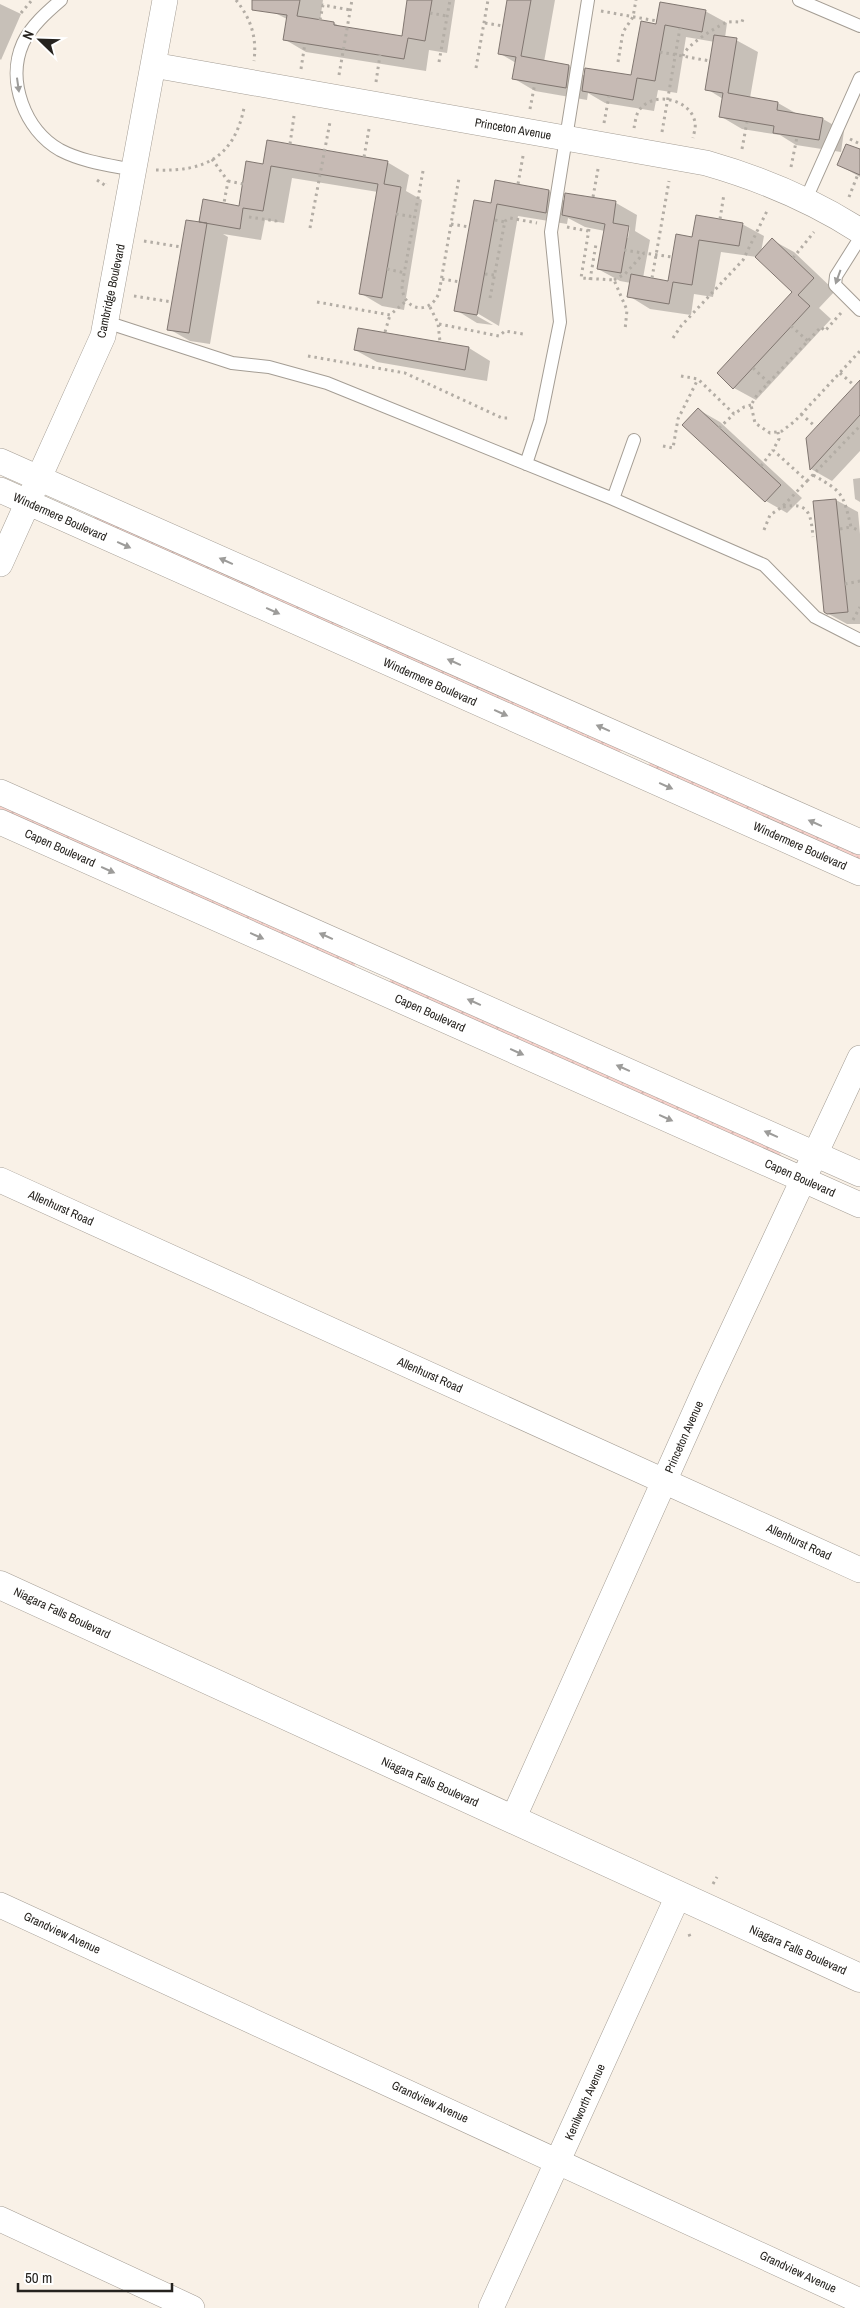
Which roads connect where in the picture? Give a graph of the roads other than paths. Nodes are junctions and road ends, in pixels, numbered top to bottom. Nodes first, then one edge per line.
1 (62, 0) edge
2 (165, 0) edge
3 (588, 0) edge
4 (799, 0) edge
5 (860, 26) edge
6 (153, 65) junction
7 (860, 78) edge
8 (565, 138) junction
9 (145, 170) junction
10 (806, 199) junction
11 (860, 231) edge
12 (860, 238) edge
13 (860, 310) edge
14 (106, 322) junction
15 (634, 440) dead end
16 (0, 461) edge
17 (526, 464) junction
18 (39, 478) junction
19 (0, 490) edge
20 (613, 499) junction
21 (28, 503) junction
22 (0, 564) edge
23 (358, 634) junction
24 (860, 640) edge
25 (633, 757) junction
26 (0, 792) edge
27 (0, 822) edge
28 (860, 842) edge
29 (860, 873) edge
30 (371, 972) junction
31 (860, 1058) edge
32 (816, 1154) junction
33 (860, 1174) edge
34 (0, 1180) edge
35 (804, 1180) junction
36 (860, 1205) edge
37 (664, 1480) junction
38 (860, 1570) edge
39 (0, 1585) edge
40 (513, 1819) junction
41 (678, 1896) junction
42 (0, 1905) edge
43 (860, 1978) edge
44 (558, 2161) junction
45 (0, 2219) edge
46 (860, 2301) edge
47 (192, 2308) edge
48 (491, 2308) edge

1 -> 9 lane
2 - 6 street, Cambridge Boulevard
3 - 8 lane
4 - 5 lane
6 - 8 street, Princeton Avenue
6 - 9 street, Cambridge Boulevard
7 - 10 lane
8 - 10 street, Princeton Avenue
8 - 17 lane
9 - 14 street, Cambridge Boulevard
10 - 11 street, Princeton Avenue
12 -> 13 lane
14 - 17 lane
14 - 18 street, Cambridge Boulevard
15 - 20 lane
16 - 18 street, Windermere Boulevard
17 - 20 lane
18 - 21 street, Cambridge Boulevard
23 -> 18 street, Windermere Boulevard
19 - 21 street, Windermere Boulevard
20 - 24 lane
21 - 22 street, Cambridge Boulevard
21 -> 23 street, Windermere Boulevard
23 - 25 street, Windermere Boulevard
28 -> 25 street, Windermere Boulevard
25 -> 29 street, Windermere Boulevard
30 -> 26 street, Capen Boulevard
27 -> 30 street, Capen Boulevard
32 -> 30 street, Capen Boulevard
30 -> 35 street, Capen Boulevard
31 - 32 street, Princeton Avenue
32 - 33 street, Capen Boulevard
32 - 35 street, Princeton Avenue
34 - 37 street, Allenhurst Road
35 - 36 street, Capen Boulevard
35 - 37 street, Princeton Avenue
37 - 38 street, Allenhurst Road
37 - 40 street, Princeton Avenue
39 - 40 main road, Niagara Falls Boulevard
40 - 41 main road, Niagara Falls Boulevard
41 - 43 main road, Niagara Falls Boulevard
41 - 44 street, Kenilworth Avenue
42 - 44 street, Grandview Avenue
44 - 46 street, Grandview Avenue
44 - 48 street, Kenilworth Avenue
45 - 47 street

